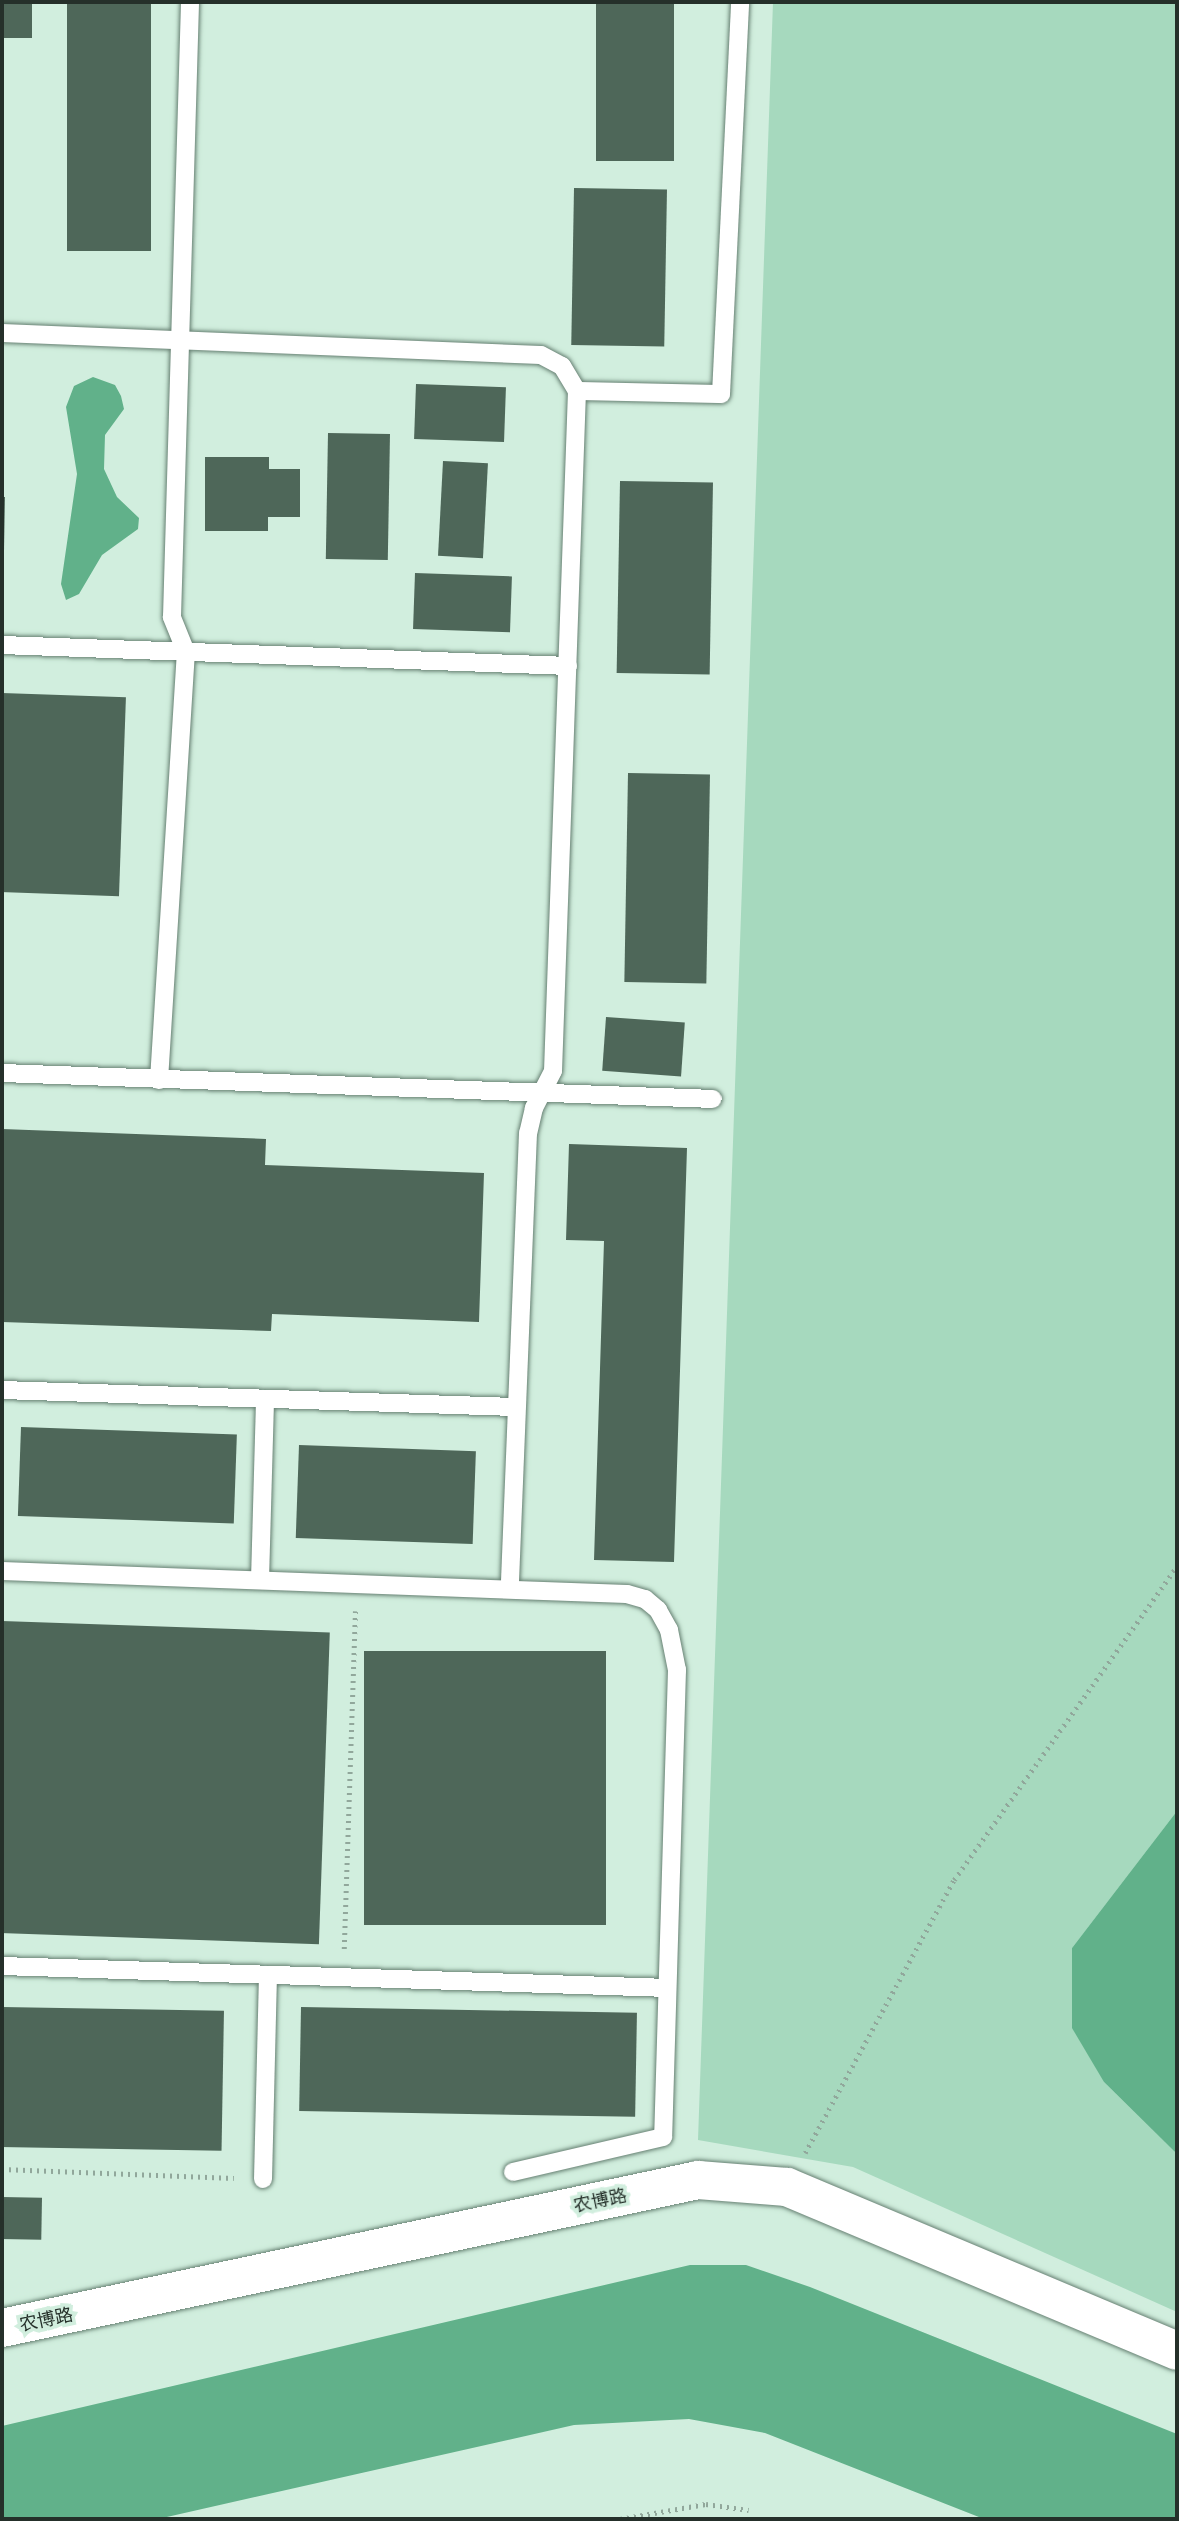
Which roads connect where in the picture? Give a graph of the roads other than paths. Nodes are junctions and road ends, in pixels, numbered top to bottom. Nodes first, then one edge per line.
1 (190, 2) edge
2 (740, 2) edge
3 (2, 333) edge
4 (180, 340) junction
5 (577, 391) junction
6 (2, 645) edge
7 (186, 652) junction
8 (568, 666) junction
9 (2, 1073) edge
10 (159, 1080) junction
11 (544, 1093) junction
12 (713, 1099) dead end
13 (2, 1390) edge
14 (265, 1399) junction
15 (514, 1407) junction
16 (2, 1571) edge
17 (260, 1580) junction
18 (510, 1588) junction
19 (2, 1966) edge
20 (268, 1975) junction
21 (667, 1988) junction
22 (513, 2172) dead end
23 (263, 2179) road end
24 (2, 2328) edge
25 (1177, 2351) edge

1 - 4 lane
2 - 5 lane
3 - 4 lane
4 - 5 lane
4 - 7 lane
5 - 8 lane
6 - 7 lane
7 - 8 lane
7 - 10 lane
8 - 11 lane
9 - 10 lane
10 - 11 lane
11 - 12 lane
11 - 15 lane
13 - 14 lane
14 - 15 lane
14 - 17 lane
15 - 18 lane
16 - 17 lane
17 - 18 lane
18 - 21 lane
19 - 20 lane
20 - 21 lane
20 - 23 lane
21 - 22 lane
24 - 25 street, 农博路

